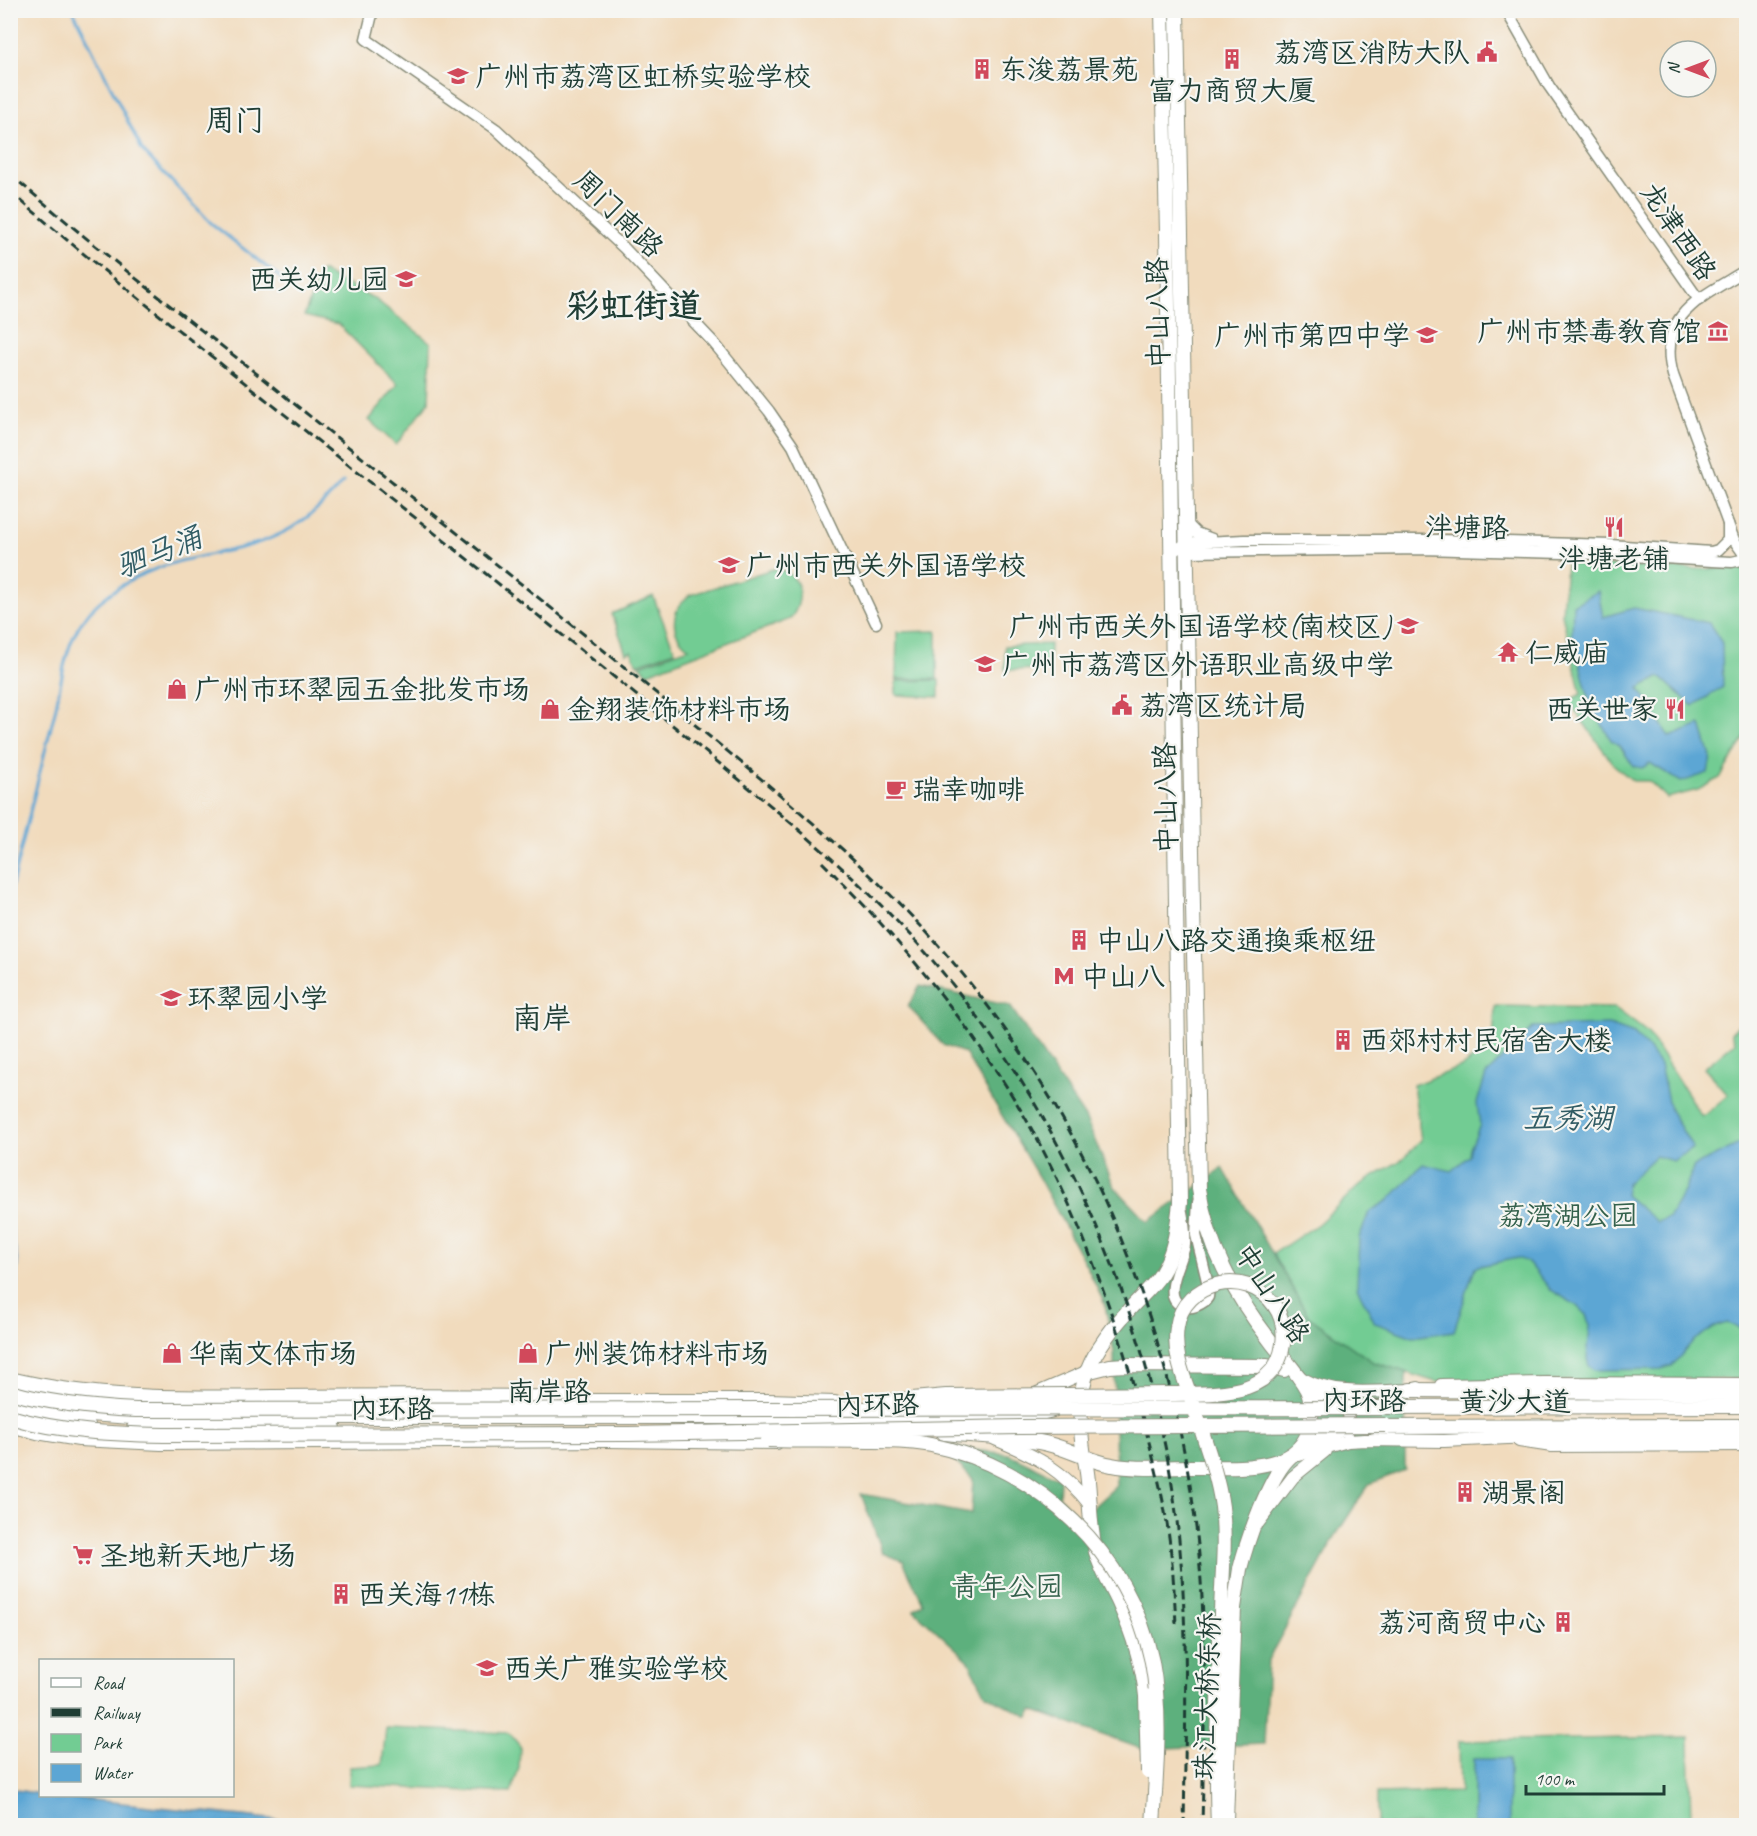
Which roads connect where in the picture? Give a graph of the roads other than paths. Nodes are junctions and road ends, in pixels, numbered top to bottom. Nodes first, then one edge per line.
1 (373, 10) edge
2 (1162, 10) edge
3 (1178, 10) edge
4 (1506, 10) edge
5 (1746, 270) edge
6 (1699, 300) junction
7 (1186, 523) junction
8 (1728, 524) junction
9 (1221, 541) junction
10 (1186, 548) junction
11 (1711, 552) junction
12 (1170, 555) junction
13 (1745, 556) edge
14 (876, 623) dead end
15 (1199, 1189) junction
16 (1180, 1203) junction
17 (1086, 1372) junction
18 (1299, 1377) junction
19 (10, 1379) edge
20 (1746, 1384) edge
21 (10, 1390) edge
22 (1081, 1390) junction
23 (1410, 1390) junction
24 (1349, 1391) junction
25 (1746, 1393) edge
26 (569, 1398) junction
27 (10, 1399) edge
28 (792, 1401) junction
29 (840, 1403) junction
30 (339, 1405) junction
31 (1349, 1407) junction
32 (1746, 1407) edge
33 (10, 1410) edge
34 (816, 1414) junction
35 (1039, 1415) junction
36 (10, 1417) edge
37 (365, 1417) junction
38 (542, 1417) junction
39 (868, 1418) junction
40 (1746, 1425) edge
41 (10, 1426) edge
42 (1542, 1427) junction
43 (629, 1434) junction
44 (1341, 1436) junction
45 (1529, 1437) junction
46 (992, 1438) junction
47 (1503, 1438) junction
48 (1746, 1438) edge
49 (1033, 1442) junction
50 (1746, 1446) edge
51 (1312, 1452) junction
52 (1084, 1455) junction
53 (1290, 1456) junction
54 (1293, 1477) junction
55 (1091, 1506) junction
56 (1252, 1531) junction
57 (1147, 1826) edge
58 (1153, 1826) edge
59 (1218, 1826) edge
60 (1225, 1826) edge

1 - 14 street, 周门南路
2 - 12 main road, 中山八路
3 - 7 main road, 中山八路
4 - 6 street, 龙津西路
5 - 6 street
6 - 8 street, 龙津西路
7 - 9 street
7 - 10 main road, 中山八路
8 - 11 street
8 - 13 street, 龙津西路
9 - 10 street
9 - 11 street
10 - 12 street
10 - 13 street, 泮塘路
10 - 15 main road, 中山八路
11 - 13 street
12 - 16 main road, 中山八路
15 - 16 street
15 - 18 main road, 中山八路
16 - 17 main road, 中山八路
17 - 18 main road
17 - 22 main road, 中山八路
17 - 29 main road
18 - 24 main road
18 - 31 main road, 黄沙大道
18 - 53 main road, 珠江大桥东桥
19 - 26 main road
20 - 23 main road
21 - 30 main road
21 - 34 main road, 内环路, bridge
22 - 35 main road, 南岸路
22 - 52 main road, 中山八路
23 - 24 main road
23 - 25 main road
24 - 31 street
26 - 28 main road
26 - 30 main road
26 - 38 main road
27 - 37 main road, 南岸路
28 - 29 main road
28 - 34 main road
29 - 39 main road
30 - 37 main road
31 - 32 main road, 黄沙大道
31 - 44 street
32 - 34 main road, 内环路, bridge
33 - 46 main road, 南岸路
34 - 38 main road, 南岸路
34 - 39 main road, 南岸路
34 - 59 main road, bridge
35 - 39 main road, 南岸路
35 - 49 street
36 - 43 main road, 内环路, bridge
37 - 38 main road, 南岸路
40 - 42 main road, 黄沙大道
40 - 43 main road, 内环路, bridge
41 - 46 main road
42 - 44 main road, 黄沙大道
42 - 45 main road
43 - 58 main road, bridge
44 - 47 main road
44 - 51 main road
44 - 53 main road, 黄沙大道
44 - 54 main road
45 - 47 main road
45 - 48 main road
46 - 49 main road, 南岸路
46 - 55 main road
47 - 50 main road
49 - 52 main road, 南岸路
51 - 53 main road
51 - 54 main road
52 - 53 main road, 南岸路
52 - 55 main road, 中山八路
53 - 56 main road, 珠江大桥东桥
54 - 56 main road
55 - 57 main road, 珠江大桥东桥, bridge
56 - 60 main road, 珠江大桥东桥, bridge

